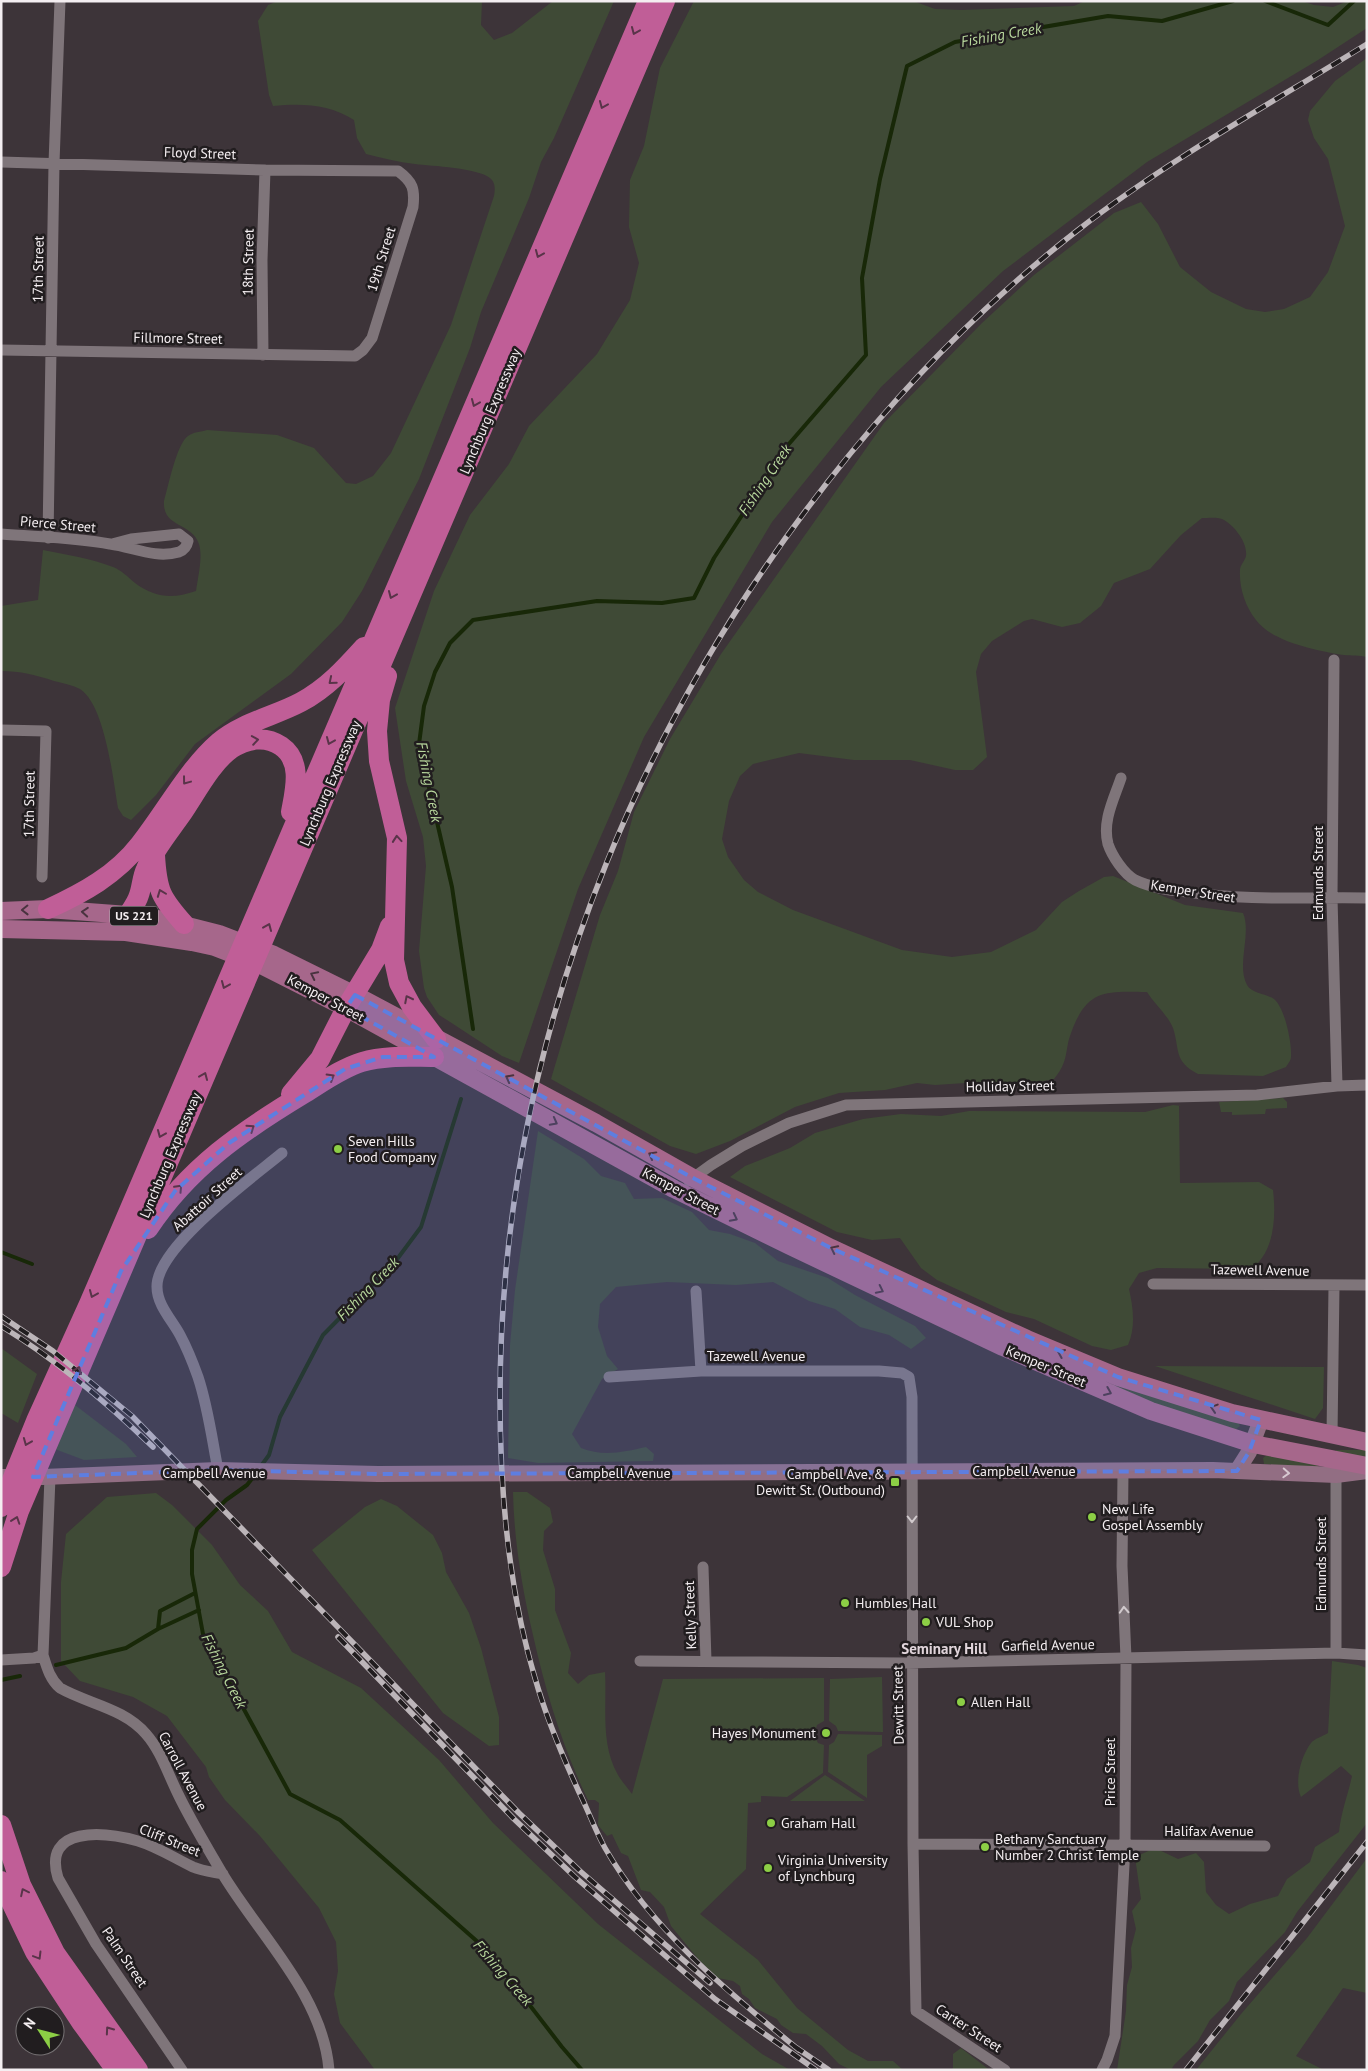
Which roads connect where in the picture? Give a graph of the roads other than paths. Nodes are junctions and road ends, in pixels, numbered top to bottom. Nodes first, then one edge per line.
1 (60, 1) edge
2 (648, 1) edge
3 (665, 1) edge
4 (1, 162) edge
5 (54, 164) junction
6 (265, 170) junction
7 (398, 171) joint
8 (1, 350) edge
9 (52, 350) junction
10 (263, 354) junction
11 (355, 356) joint
12 (1, 534) edge
13 (48, 538) junction
14 (112, 544) junction
15 (415, 584) junction
16 (377, 632) junction
17 (1334, 660) dead end
18 (1, 730) edge
19 (1121, 778) dead end
20 (286, 844) junction
21 (147, 850) junction
22 (42, 877) dead end
23 (1332, 898) junction
24 (1367, 898) edge
25 (48, 909) junction
26 (1, 910) edge
27 (394, 916) junction
28 (127, 923) junction
29 (184, 924) junction
30 (1, 929) edge
31 (217, 940) junction
32 (350, 1001) junction
33 (435, 1048) junction
34 (1367, 1085) edge
35 (1337, 1086) junction
36 (274, 1112) junction
37 (282, 1153) dead end
38 (695, 1178) junction
39 (674, 1188) junction
40 (121, 1271) junction
41 (1153, 1284) dead end
42 (1367, 1285) edge
43 (1334, 1286) junction
44 (696, 1290) dead end
45 (701, 1371) junction
46 (902, 1373) joint
47 (609, 1377) dead end
48 (1261, 1420) junction
49 (1332, 1435) junction
50 (1367, 1442) edge
51 (1253, 1444) junction
52 (1367, 1466) edge
53 (218, 1470) junction
54 (912, 1470) junction
55 (1237, 1471) junction
56 (1367, 1471) edge
57 (1123, 1472) junction
58 (1336, 1475) junction
59 (1, 1477) edge
60 (47, 1477) junction
61 (1, 1507) edge
62 (1, 1566) edge
63 (703, 1567) dead end
64 (1336, 1653) junction
65 (43, 1655) junction
66 (1367, 1655) edge
67 (1126, 1658) junction
68 (1, 1660) edge
69 (640, 1661) dead end
70 (706, 1662) junction
71 (912, 1663) junction
72 (1, 1825) edge
73 (913, 1844) junction
74 (1125, 1846) junction
75 (1265, 1846) dead end
76 (55, 1856) joint
77 (223, 1874) junction
78 (1, 1881) edge
79 (916, 2011) joint
80 (116, 2070) edge
81 (138, 2070) edge
82 (182, 2070) edge
83 (329, 2070) edge
84 (1005, 2070) edge
85 (1102, 2070) edge

1 - 5 street, 17th Street
2 -> 16 highway, Lynchburg Expressway
3 - 15 highway, Lynchburg Expressway
4 - 5 street, Floyd Street
5 - 6 street, Floyd Street
5 - 9 street, 17th Street
6 - 7 street, Floyd Street
6 - 10 street, 18th Street
7 - 11 street, 19th Street
8 - 9 street, Fillmore Street
9 - 10 street, Fillmore Street
9 - 13 street, 17th Street
10 - 11 street, Fillmore Street
12 - 13 street, Pierce Street
13 - 14 street, Pierce Street
14 - 14 street, Pierce Street
27 -> 15 highway
40 -> 15 highway, Lynchburg Expressway
16 -> 20 highway, Lynchburg Expressway
16 -> 21 highway
17 - 23 street, Edmunds Street
18 - 22 street, 17th Street
19 - 23 street, Kemper Street
21 -> 20 highway
20 -> 61 highway, Lynchburg Expressway
21 - 25 highway
21 - 28 highway
29 -> 21 highway
23 - 24 street, Kemper Street
23 - 35 street, Edmunds Street
25 -> 26 main road, Kemper Street / US 221
28 -> 25 main road, Kemper Street / US 221
27 - 32 highway
33 -> 27 highway
28 - 29 main road, Kemper Street / US 221
28 - 30 main road, Kemper Street / US 221
28 - 31 main road, Kemper Street / US 221
29 - 31 main road, Kemper Street / US 221
31 - 32 main road, Kemper Street / US 221
32 - 33 main road, Kemper Street
32 - 36 highway
36 -> 33 highway
38 -> 33 main road, Kemper Street
33 -> 39 main road, Kemper Street
34 - 35 street, Holliday Street
35 - 38 street, Holliday Street
40 -> 36 highway
37 - 53 street, Abattoir Street
38 - 39 street, Holliday Street
48 -> 38 main road, Kemper Street
39 -> 51 main road, Kemper Street
62 -> 40 highway, Lynchburg Expressway
41 - 43 street, Tazewell Avenue
42 - 43 street, Tazewell Avenue
43 - 49 street
44 - 45 street
45 - 46 street, Tazewell Avenue
45 - 47 street, Tazewell Avenue
46 - 54 street, Dewitt Street
48 - 49 main road
48 - 51 main road
49 - 50 main road
51 - 52 main road, Kemper Street
51 - 55 main road
53 - 54 main road, Campbell Avenue
53 - 60 main road, Campbell Avenue
54 - 57 main road, Campbell Avenue
54 -> 71 street, Dewitt Street
55 - 57 main road, Campbell Avenue
55 -> 58 main road, Campbell Avenue
56 - 58 main road, Campbell Avenue
67 -> 57 street, Price Street
58 - 64 street, Edmunds Street
59 - 60 main road, Campbell Avenue
60 - 65 street, Carroll Avenue
63 - 70 street, Kelly Street
64 - 66 street, Garfield Avenue
64 - 67 street, Garfield Avenue
65 - 68 street
65 - 77 street, Carroll Avenue
67 - 71 street, Garfield Avenue
67 - 74 street, Price Street
69 - 70 street, Garfield Avenue
70 - 71 street, Garfield Avenue
71 - 73 street, Dewitt Street
81 -> 72 highway
73 - 74 street, Halifax Avenue
73 - 79 street, Dewitt Street
74 - 75 street, Halifax Avenue
74 - 85 street, Price Street
76 - 77 street, Cliff Street
76 - 82 street, Palm Street
77 - 83 street, Carroll Avenue
78 -> 80 highway
79 - 84 street, Carter Street

